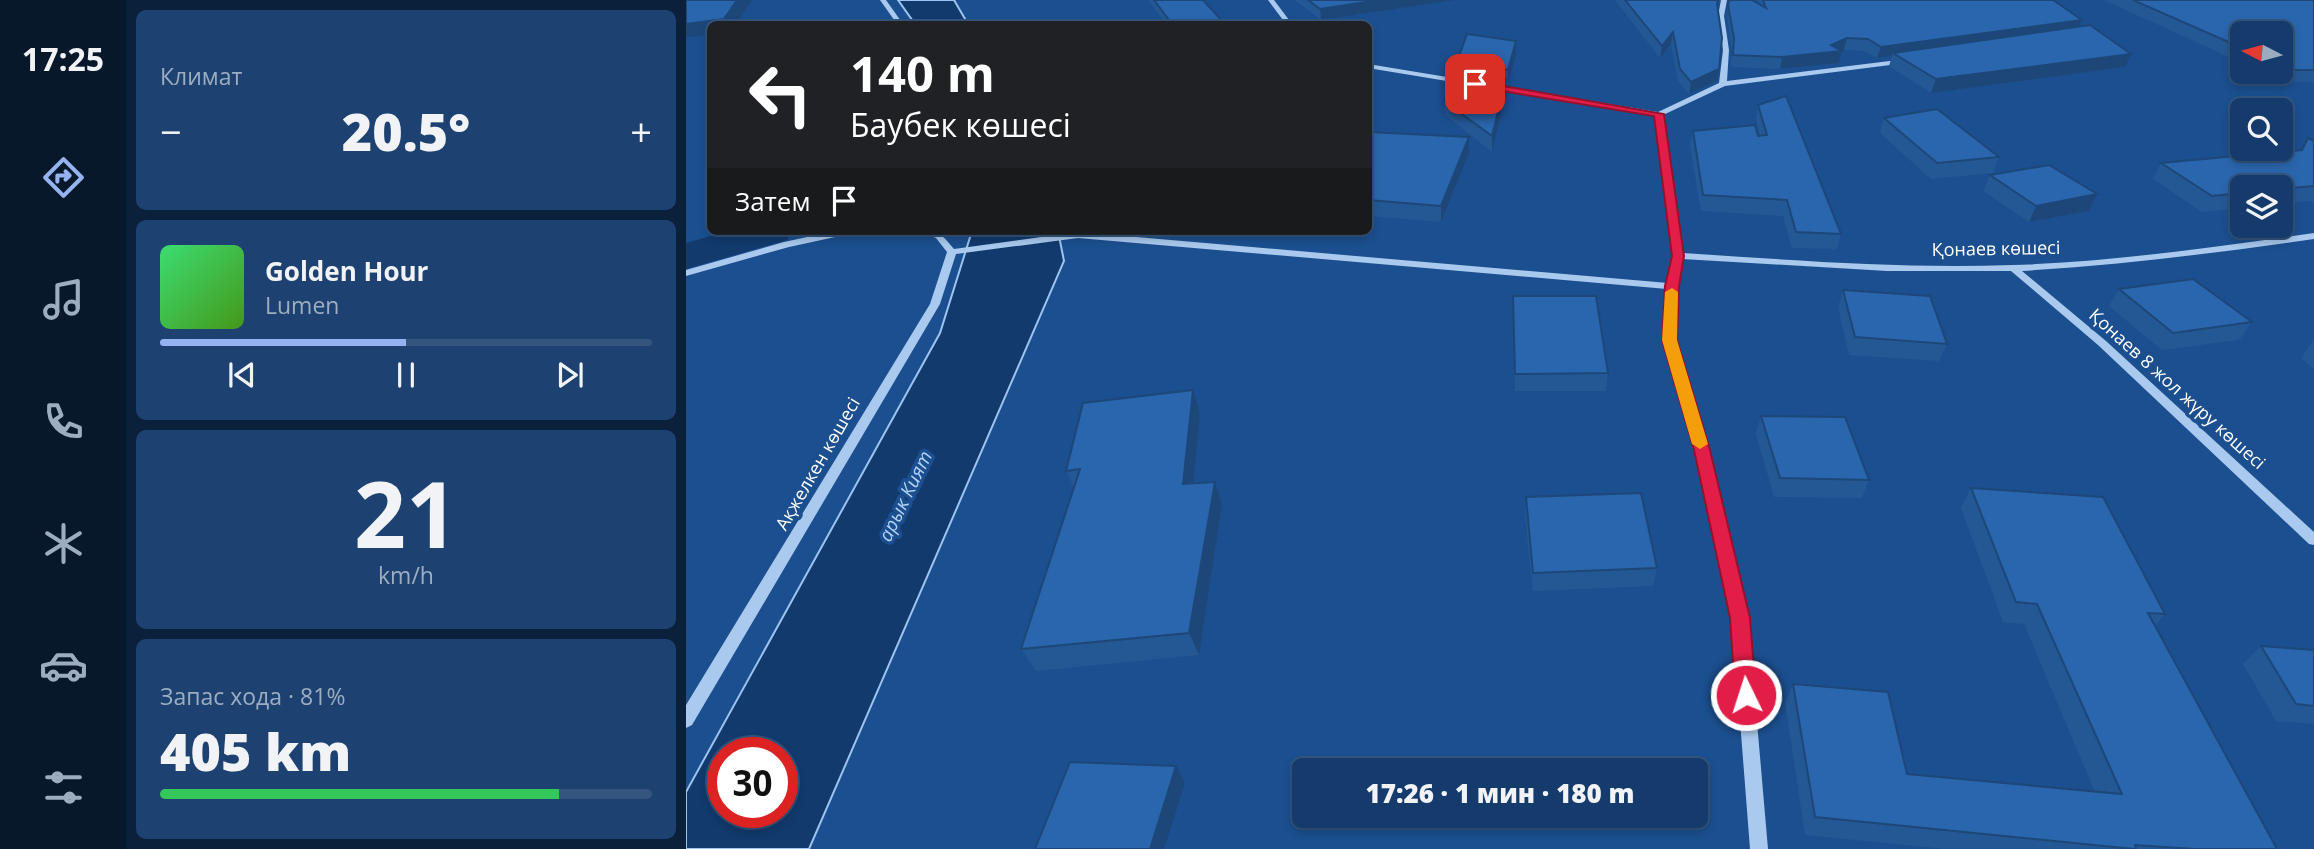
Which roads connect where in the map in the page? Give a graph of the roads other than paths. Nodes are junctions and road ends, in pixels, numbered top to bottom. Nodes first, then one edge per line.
1 (883, 0) edge
2 (1271, 0) edge
3 (1724, 0) edge
4 (898, 21) edge
5 (1287, 21) edge
6 (1920, 59) edge
7 (1372, 67) edge
8 (1723, 85) junction
9 (1659, 114) junction
10 (830, 235) edge
11 (936, 235) edge
12 (2314, 236) edge
13 (956, 252) junction
14 (1678, 256) junction
15 (2013, 268) junction
16 (686, 273) edge
17 (1672, 286) junction
18 (2314, 540) edge
19 (686, 720) edge
20 (1759, 849) edge

1 - 4 street
2 - 5 street
3 - 8 street
6 - 8 street
7 - 9 street
8 - 9 street
9 - 14 street
10 - 16 street
11 - 13 street
12 - 15 street, Қонаев көшесі
13 - 17 street
13 - 19 street, Ақжелкен көшесі
14 - 15 street, Қонаев көшесі
14 - 17 street
15 - 18 street, Қонаев 8 жол жүру көшесі
17 - 20 street

